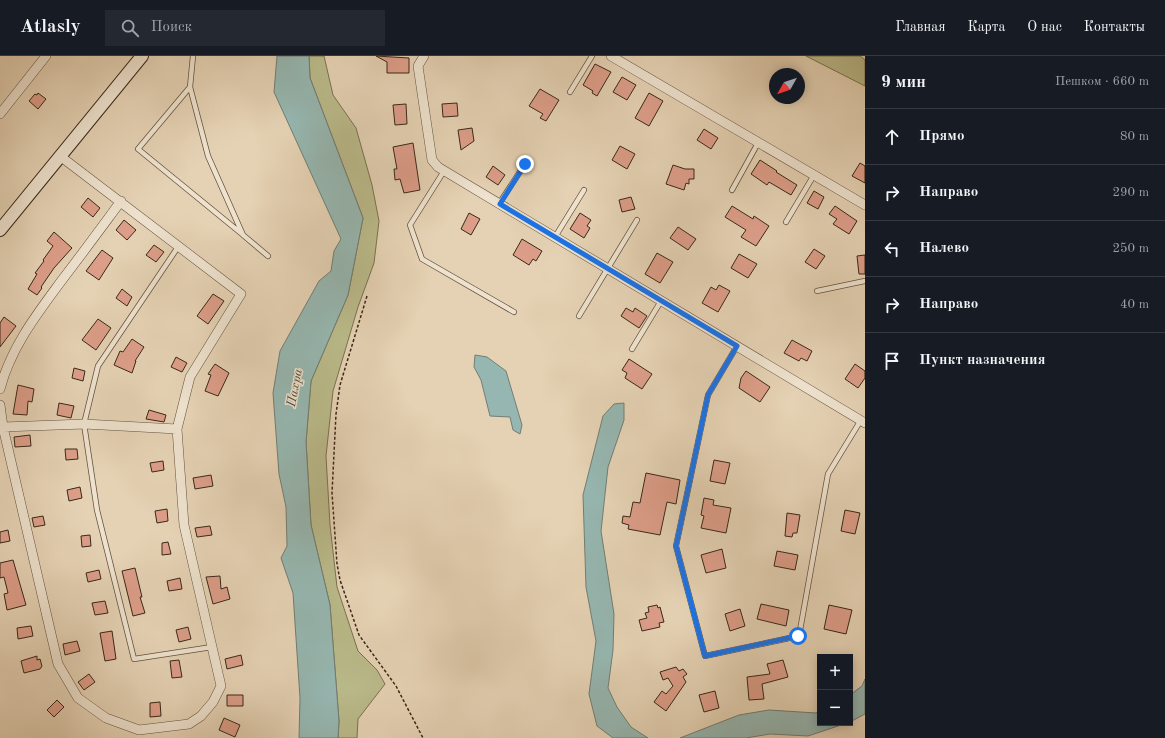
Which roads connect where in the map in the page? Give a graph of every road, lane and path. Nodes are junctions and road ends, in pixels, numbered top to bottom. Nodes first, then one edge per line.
1 (46, 56) edge
2 (142, 56) edge
3 (193, 56) edge
4 (424, 56) edge
5 (592, 56) edge
6 (612, 56) edge
7 (190, 87) junction
8 (570, 92) dead end
9 (0, 114) edge
10 (759, 142) junction
11 (60, 156) junction
12 (525, 164) dead end
13 (444, 171) junction
14 (814, 175) junction
15 (584, 190) dead end
16 (732, 190) dead end
17 (121, 201) junction
18 (500, 204) junction
19 (865, 205) edge
20 (637, 220) dead end
21 (786, 222) dead end
22 (0, 230) edge
23 (243, 235) junction
24 (555, 237) junction
25 (178, 247) junction
26 (268, 256) dead end
27 (608, 268) junction
28 (865, 281) edge
29 (817, 291) dead end
30 (367, 296) dead end
31 (662, 301) junction
32 (514, 312) dead end
33 (579, 316) dead end
34 (737, 346) junction
35 (632, 349) dead end
36 (0, 389) edge
37 (0, 405) edge
38 (864, 419) edge
39 (84, 424) junction
40 (2, 427) edge
41 (177, 429) junction
42 (213, 647) junction
43 (423, 738) edge

1 - 9 street
2 - 11 main road
3 - 7 lane
4 - 13 street
5 - 8 lane
6 - 10 street
7 - 23 lane
7 - 23 lane
10 - 14 street
10 - 16 lane
11 - 17 street
11 - 22 main road
12 - 18 lane
13 - 18 street
13 - 32 lane
14 - 19 street
14 - 21 lane
15 - 24 lane
17 - 25 street
17 - 36 street
18 - 24 street
20 - 27 lane
23 - 26 lane
24 - 27 street
25 - 39 lane
25 - 41 street
27 - 31 street
27 - 33 lane
28 - 29 lane
30 - 43 path
31 - 34 street
31 - 35 lane
34 - 38 street
34 - 38 lane
37 - 40 street
39 - 40 street
39 - 41 street
39 - 42 lane
40 - 42 street
41 - 42 street

